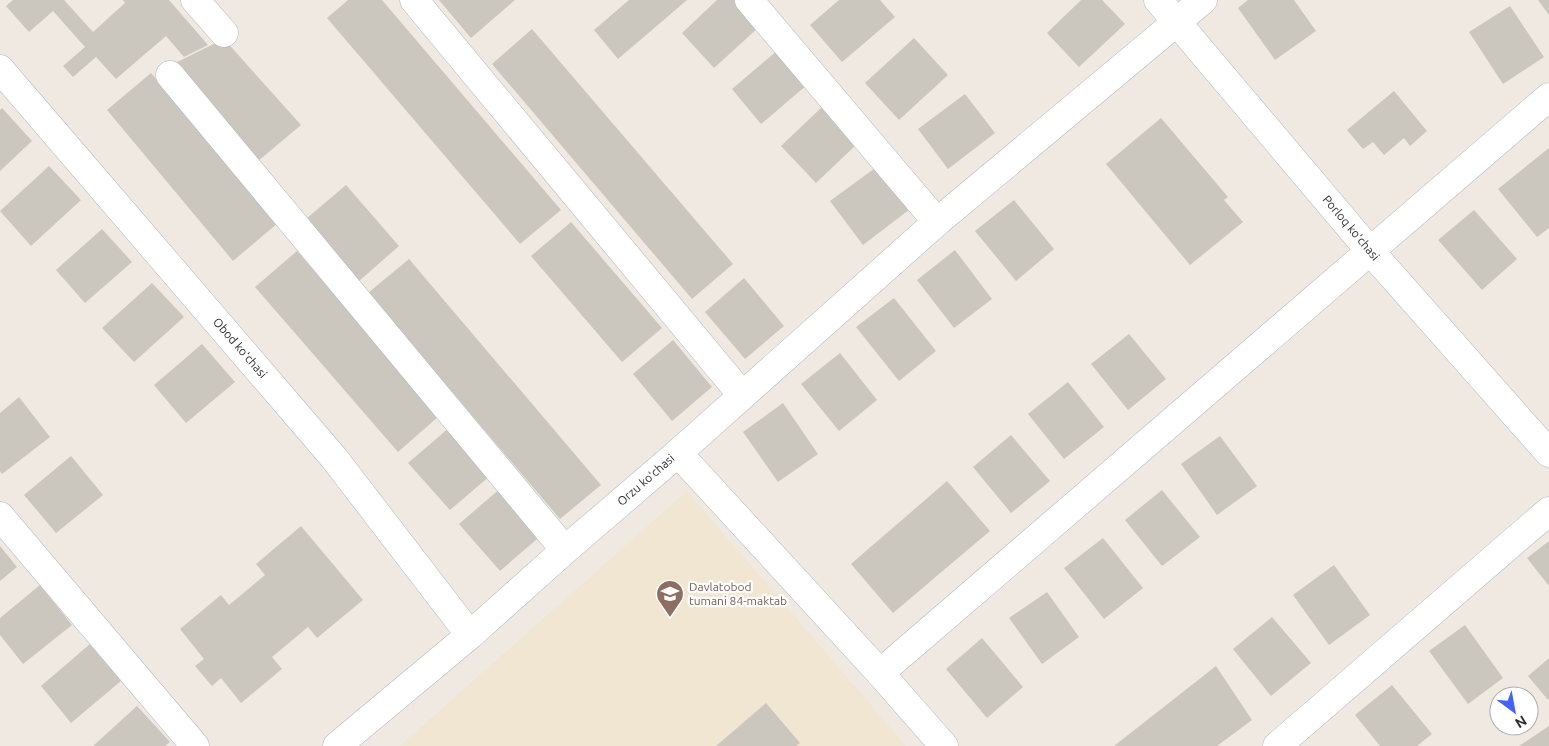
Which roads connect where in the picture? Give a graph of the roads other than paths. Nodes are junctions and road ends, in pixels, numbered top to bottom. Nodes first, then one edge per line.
1 (195, 0) edge
2 (414, 0) edge
3 (750, 0) edge
4 (1158, 0) edge
5 (1203, 0) edge
6 (1177, 23) junction
7 (224, 33) dead end
8 (0, 69) edge
9 (170, 75) dead end
10 (1549, 97) edge
11 (937, 222) junction
12 (1371, 252) junction
13 (742, 394) junction
14 (678, 453) junction
15 (1549, 453) edge
16 (1549, 511) edge
17 (0, 516) edge
18 (565, 550) junction
19 (470, 635) junction
20 (880, 673) junction
21 (195, 746) edge
22 (337, 746) edge
23 (944, 746) edge
24 (1277, 746) edge

1 - 7 street
2 - 13 street
3 - 11 street
4 - 6 street, Porloq koʻchasi
5 - 6 street
6 - 11 street
6 - 12 street, Porloq koʻchasi
8 - 19 street, Obod koʻchasi
9 - 18 street
10 - 12 street
11 - 13 street
12 - 15 street, Porloq koʻchasi
12 - 20 street
13 - 14 street
14 - 18 street, Orzu koʻchasi
14 - 20 street, Orzu koʻchasi
16 - 24 street
17 - 21 street
18 - 19 street, Orzu koʻchasi
19 - 22 street, Orzu koʻchasi
20 - 23 street, Orzu koʻchasi

